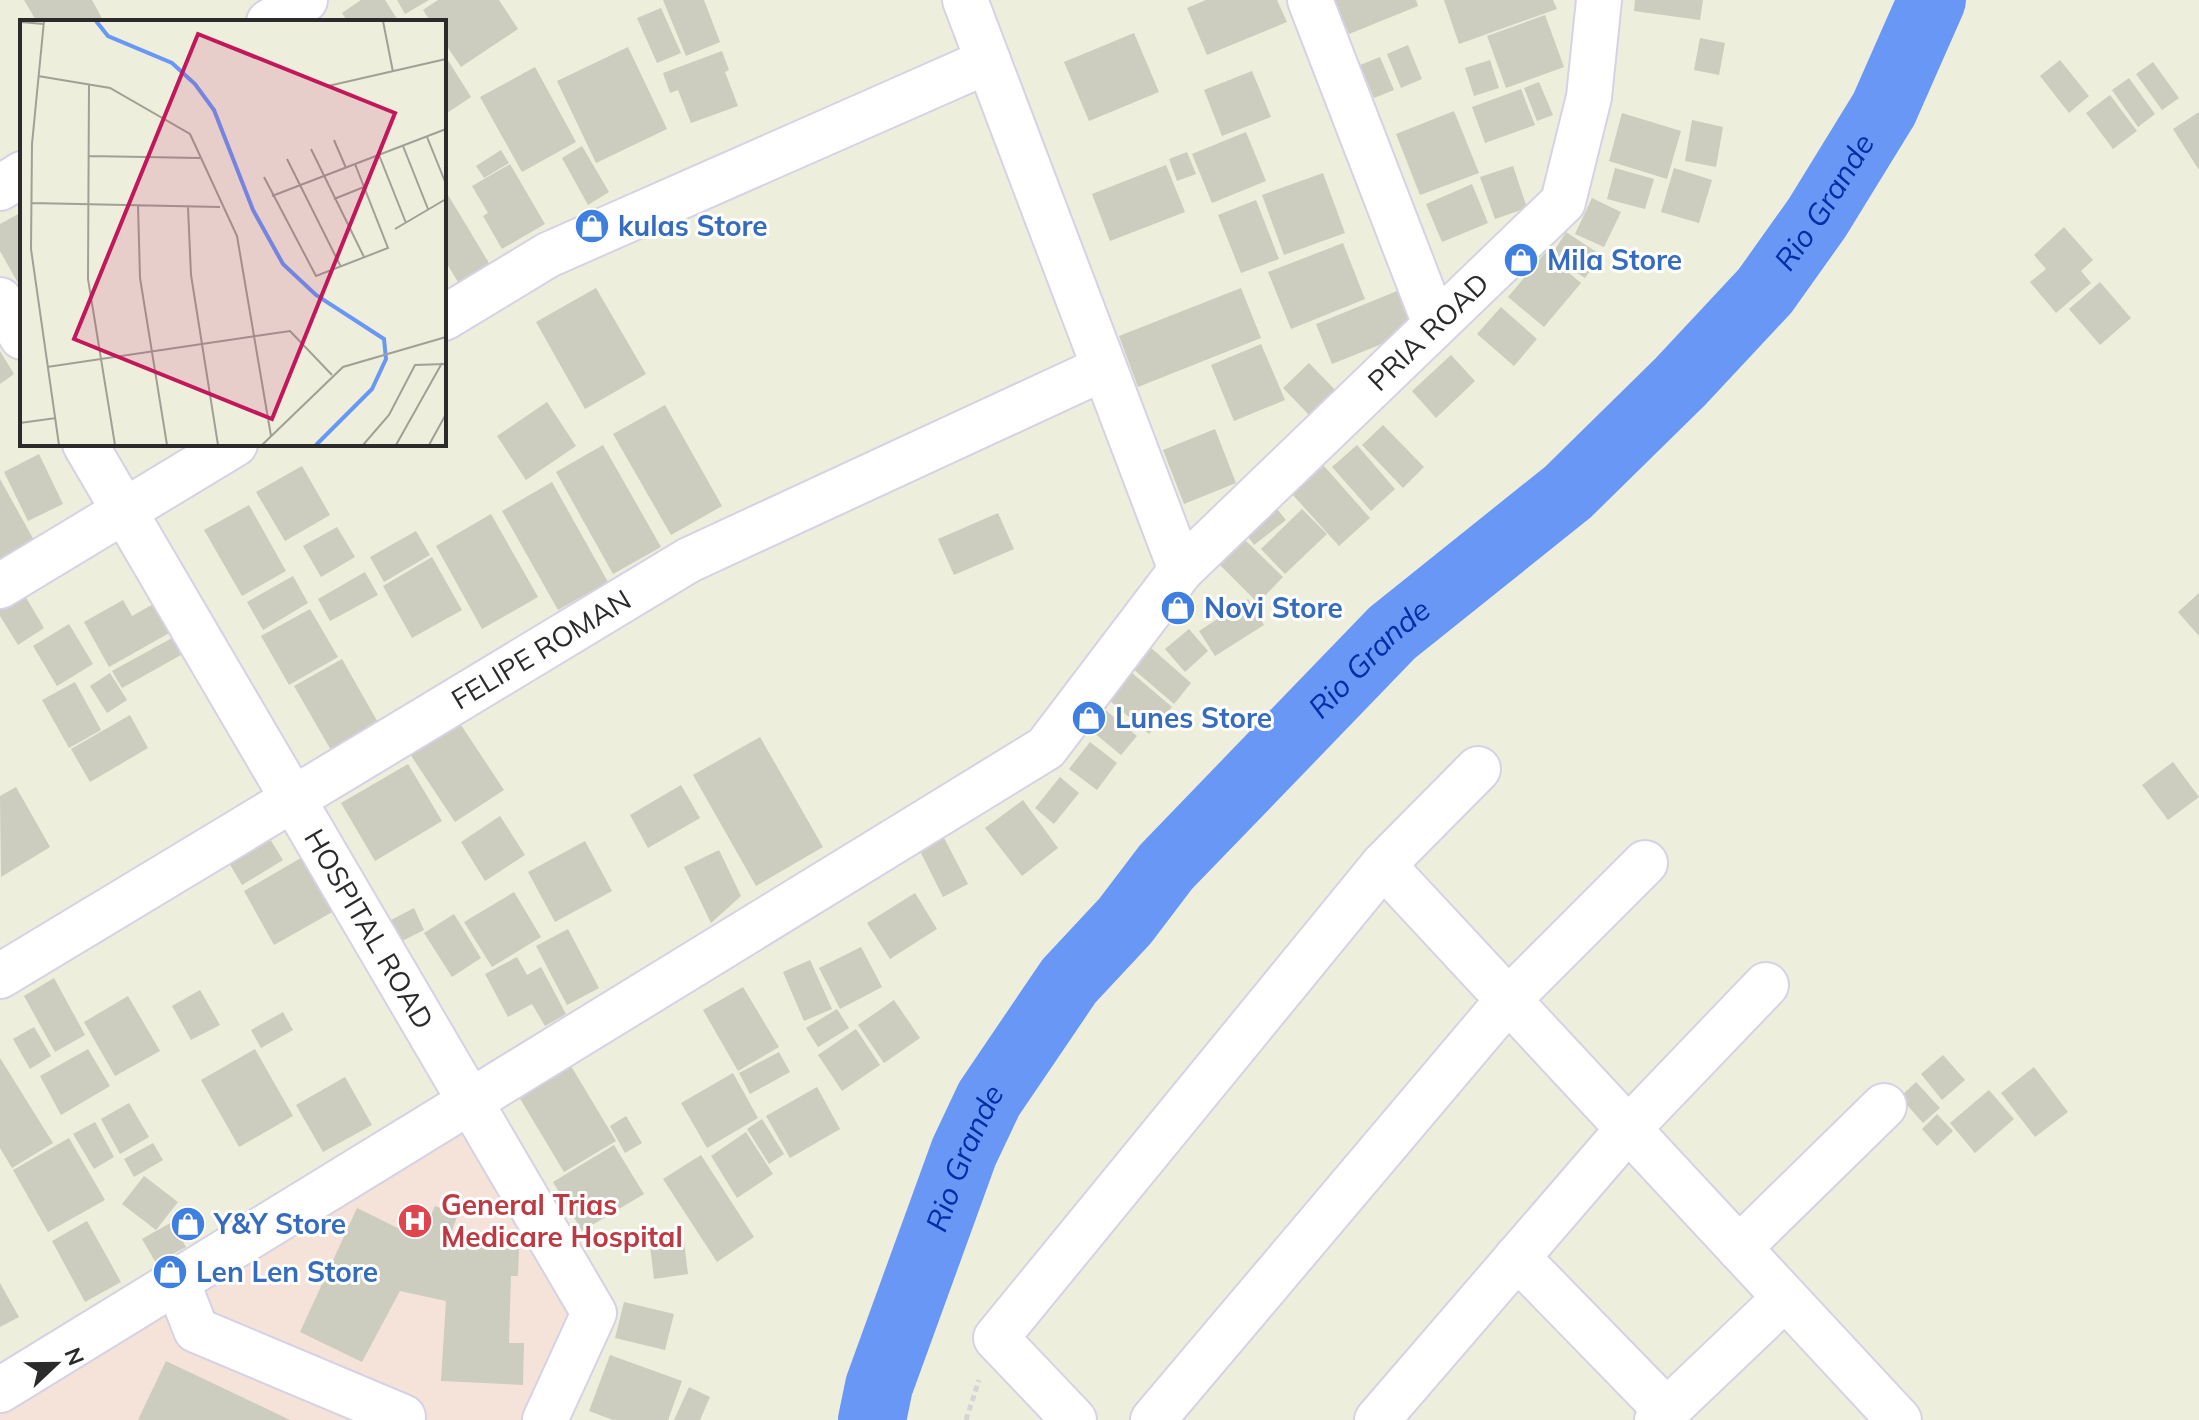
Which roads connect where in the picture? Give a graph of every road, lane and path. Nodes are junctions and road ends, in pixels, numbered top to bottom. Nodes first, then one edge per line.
1 (305, 0) edge
2 (965, 0) edge
3 (1310, 0) edge
4 (1599, 0) edge
5 (272, 20) edge
6 (988, 61) junction
7 (20, 175) edge
8 (0, 188) edge
9 (0, 300) edge
10 (446, 317) edge
11 (1435, 324) junction
12 (20, 334) edge
13 (1104, 368) junction
14 (86, 446) edge
15 (232, 446) edge
16 (124, 511) junction
17 (1181, 570) junction
18 (0, 586) edge
19 (1478, 769) dead end
20 (292, 799) junction
21 (1645, 863) dead end
22 (1383, 865) junction
23 (0, 976) edge
24 (1766, 985) dead end
25 (1508, 1000) junction
26 (470, 1101) junction
27 (1884, 1106) dead end
28 (1628, 1129) junction
29 (1739, 1248) junction
30 (1517, 1257) junction
31 (177, 1281) junction
32 (1785, 1298) junction
33 (0, 1390) edge
34 (1662, 1415) edge
35 (403, 1417) dead end
36 (545, 1420) edge
37 (1074, 1420) edge
38 (1153, 1420) edge
39 (1377, 1420) edge
40 (1899, 1420) edge

1 - 5 street
2 - 6 street
3 - 11 street
4 - 11 street, PRIA ROAD
6 - 10 street
6 - 13 street
7 - 8 street
9 - 12 street
11 - 17 street, PRIA ROAD
13 - 17 street
13 - 20 street, FELIPE ROMAN
14 - 16 street, HOSPITAL ROAD
15 - 16 street
16 - 18 street
16 - 20 street, HOSPITAL ROAD
17 - 26 street, PRIA ROAD
19 - 22 street
20 - 23 street, FELIPE ROMAN
20 - 26 street, HOSPITAL ROAD
21 - 25 street
22 - 25 street
22 - 37 street
24 - 28 street
25 - 28 street
25 - 38 street
26 - 31 street, PRIA ROAD
26 - 36 street, HOSPITAL ROAD
27 - 29 street
28 - 29 street
28 - 30 street
29 - 32 street
30 - 34 street
30 - 39 street
31 - 33 street, PRIA ROAD
31 - 35 street
32 - 34 street
32 - 40 street

